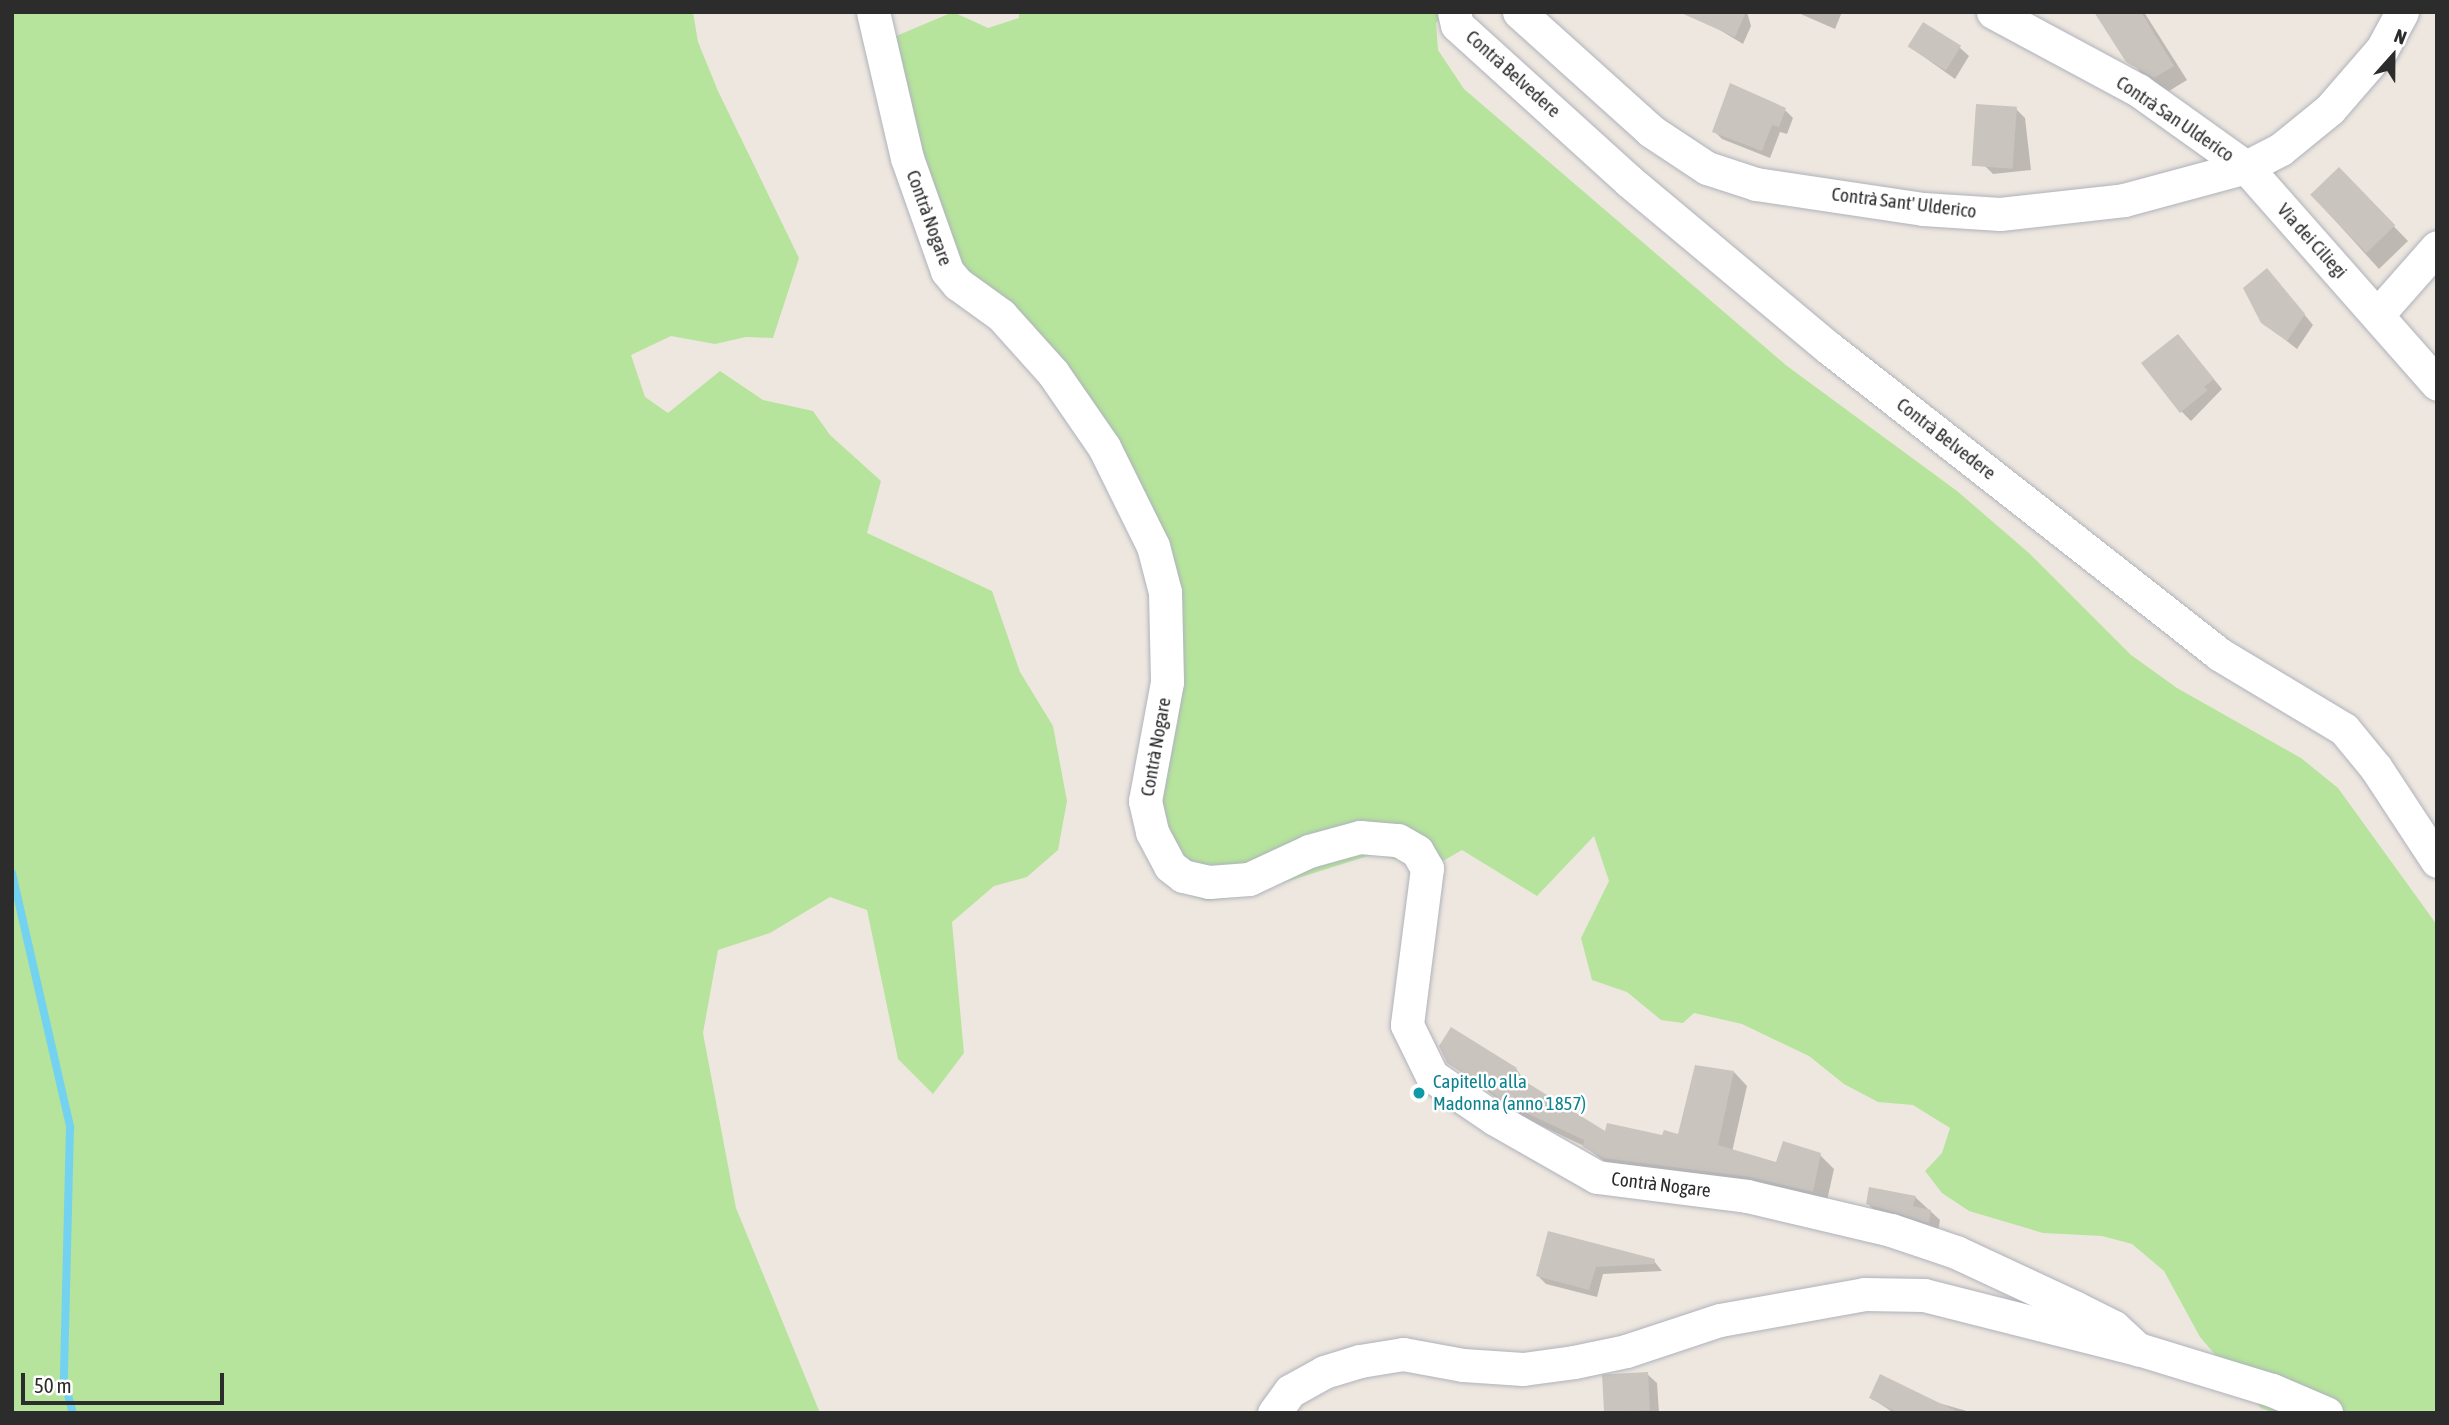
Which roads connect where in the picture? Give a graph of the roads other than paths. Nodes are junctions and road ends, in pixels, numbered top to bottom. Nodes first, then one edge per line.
1 (873, 12) edge
2 (1454, 12) edge
3 (1519, 12) edge
4 (1993, 12) edge
5 (2402, 12) edge
6 (2246, 167) junction
7 (2437, 247) edge
8 (2378, 314) junction
9 (2437, 384) edge
10 (2437, 861) edge
11 (2138, 1349) junction
12 (1274, 1413) edge
13 (2326, 1413) edge

1 - 11 street, Contrà Nogare
2 - 10 street, Contrà Belvedere
3 - 6 street, Contrà Sant' Ulderico
4 - 6 street, Contrà San Ulderico
5 - 6 street, Contrà Sant' Ulderico
6 - 8 street, Via dei Ciliegi
7 - 8 street
8 - 9 street, Via dei Ciliegi
11 - 12 street
11 - 13 street

